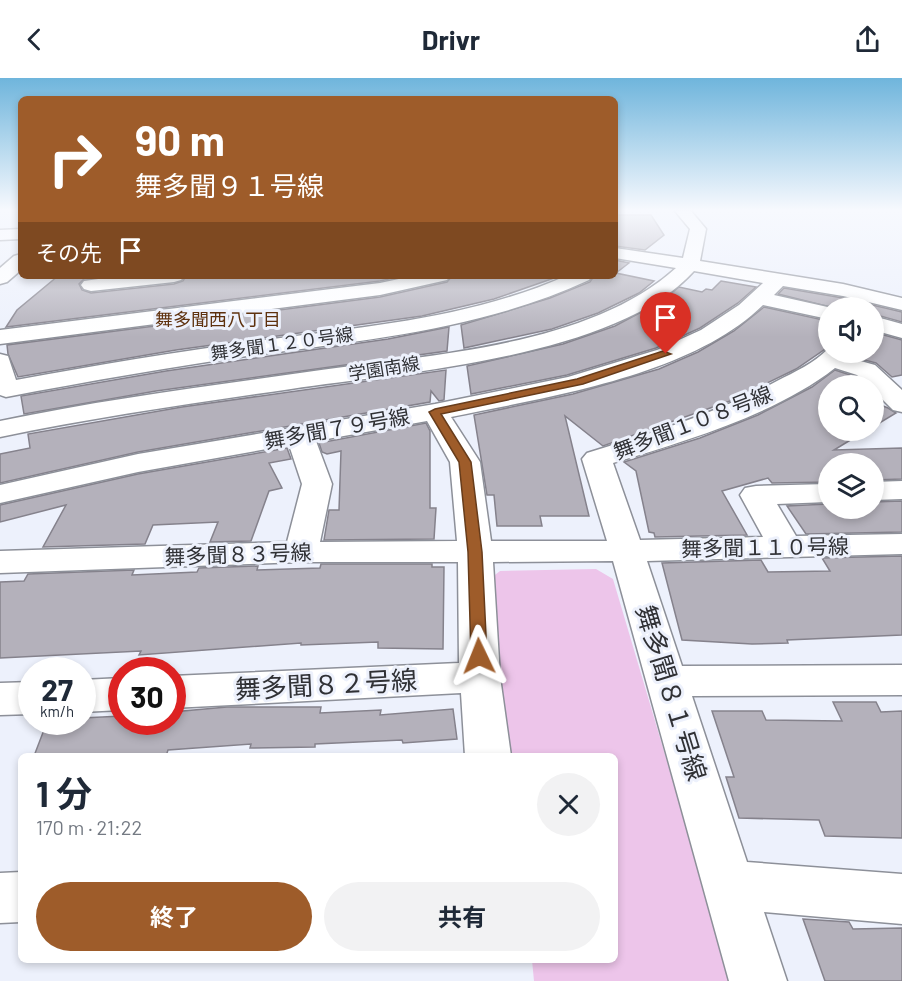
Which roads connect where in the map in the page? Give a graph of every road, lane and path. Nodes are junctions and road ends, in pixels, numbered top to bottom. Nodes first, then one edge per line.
1 (618, 253) edge
2 (692, 253) edge
3 (18, 263) edge
4 (689, 265) junction
5 (0, 278) edge
6 (157, 279) edge
7 (426, 279) edge
8 (576, 279) edge
9 (779, 279) junction
10 (85, 292) edge
11 (763, 298) junction
12 (902, 303) edge
13 (818, 311) edge
14 (884, 326) edge
15 (902, 331) edge
16 (51, 332) junction
17 (0, 337) edge
18 (0, 361) edge
19 (824, 363) edge
20 (850, 363) edge
21 (902, 404) edge
22 (435, 412) junction
23 (0, 429) edge
24 (300, 435) junction
25 (902, 490) edge
26 (884, 491) edge
27 (818, 492) edge
28 (0, 494) edge
29 (902, 544) edge
30 (786, 548) junction
31 (627, 550) junction
32 (301, 552) junction
33 (475, 552) junction
34 (0, 562) edge
35 (480, 677) junction
36 (667, 681) junction
37 (902, 681) edge
38 (186, 691) edge
39 (18, 698) edge
40 (0, 699) edge
41 (488, 753) edge
42 (729, 885) junction
43 (18, 897) edge
44 (0, 898) edge
45 (902, 899) edge
46 (758, 981) edge

1 - 4 street
2 - 4 street
3 - 5 street
4 - 9 street
4 - 23 street, 学園南線
6 - 10 street
7 - 16 street
8 - 18 street, 舞多聞１２０号線
9 - 11 street
9 - 12 street
10 - 16 street
11 - 13 street
11 - 22 street
14 - 15 street
16 - 17 street
19 - 31 street, 舞多聞１０８号線
20 - 21 street
22 - 24 street, 舞多聞７９号線
22 - 33 street, 舞多聞７９号線
24 - 28 street, 舞多聞７９号線
24 - 32 street
25 - 26 street
27 - 30 street
29 - 30 street, 舞多聞１１０号線
30 - 31 street, 舞多聞１１０号線
31 - 33 street
31 - 36 street, 舞多聞８１号線
32 - 33 street, 舞多聞８３号線
32 - 34 street, 舞多聞８３号線
33 - 35 street, 舞多聞７９号線
35 - 38 street, 舞多聞８２号線
35 - 41 street, 舞多聞７９号線
36 - 37 street
36 - 42 street, 舞多聞８１号線
39 - 40 street
42 - 45 street
42 - 46 street, 舞多聞８１号線
43 - 44 street

